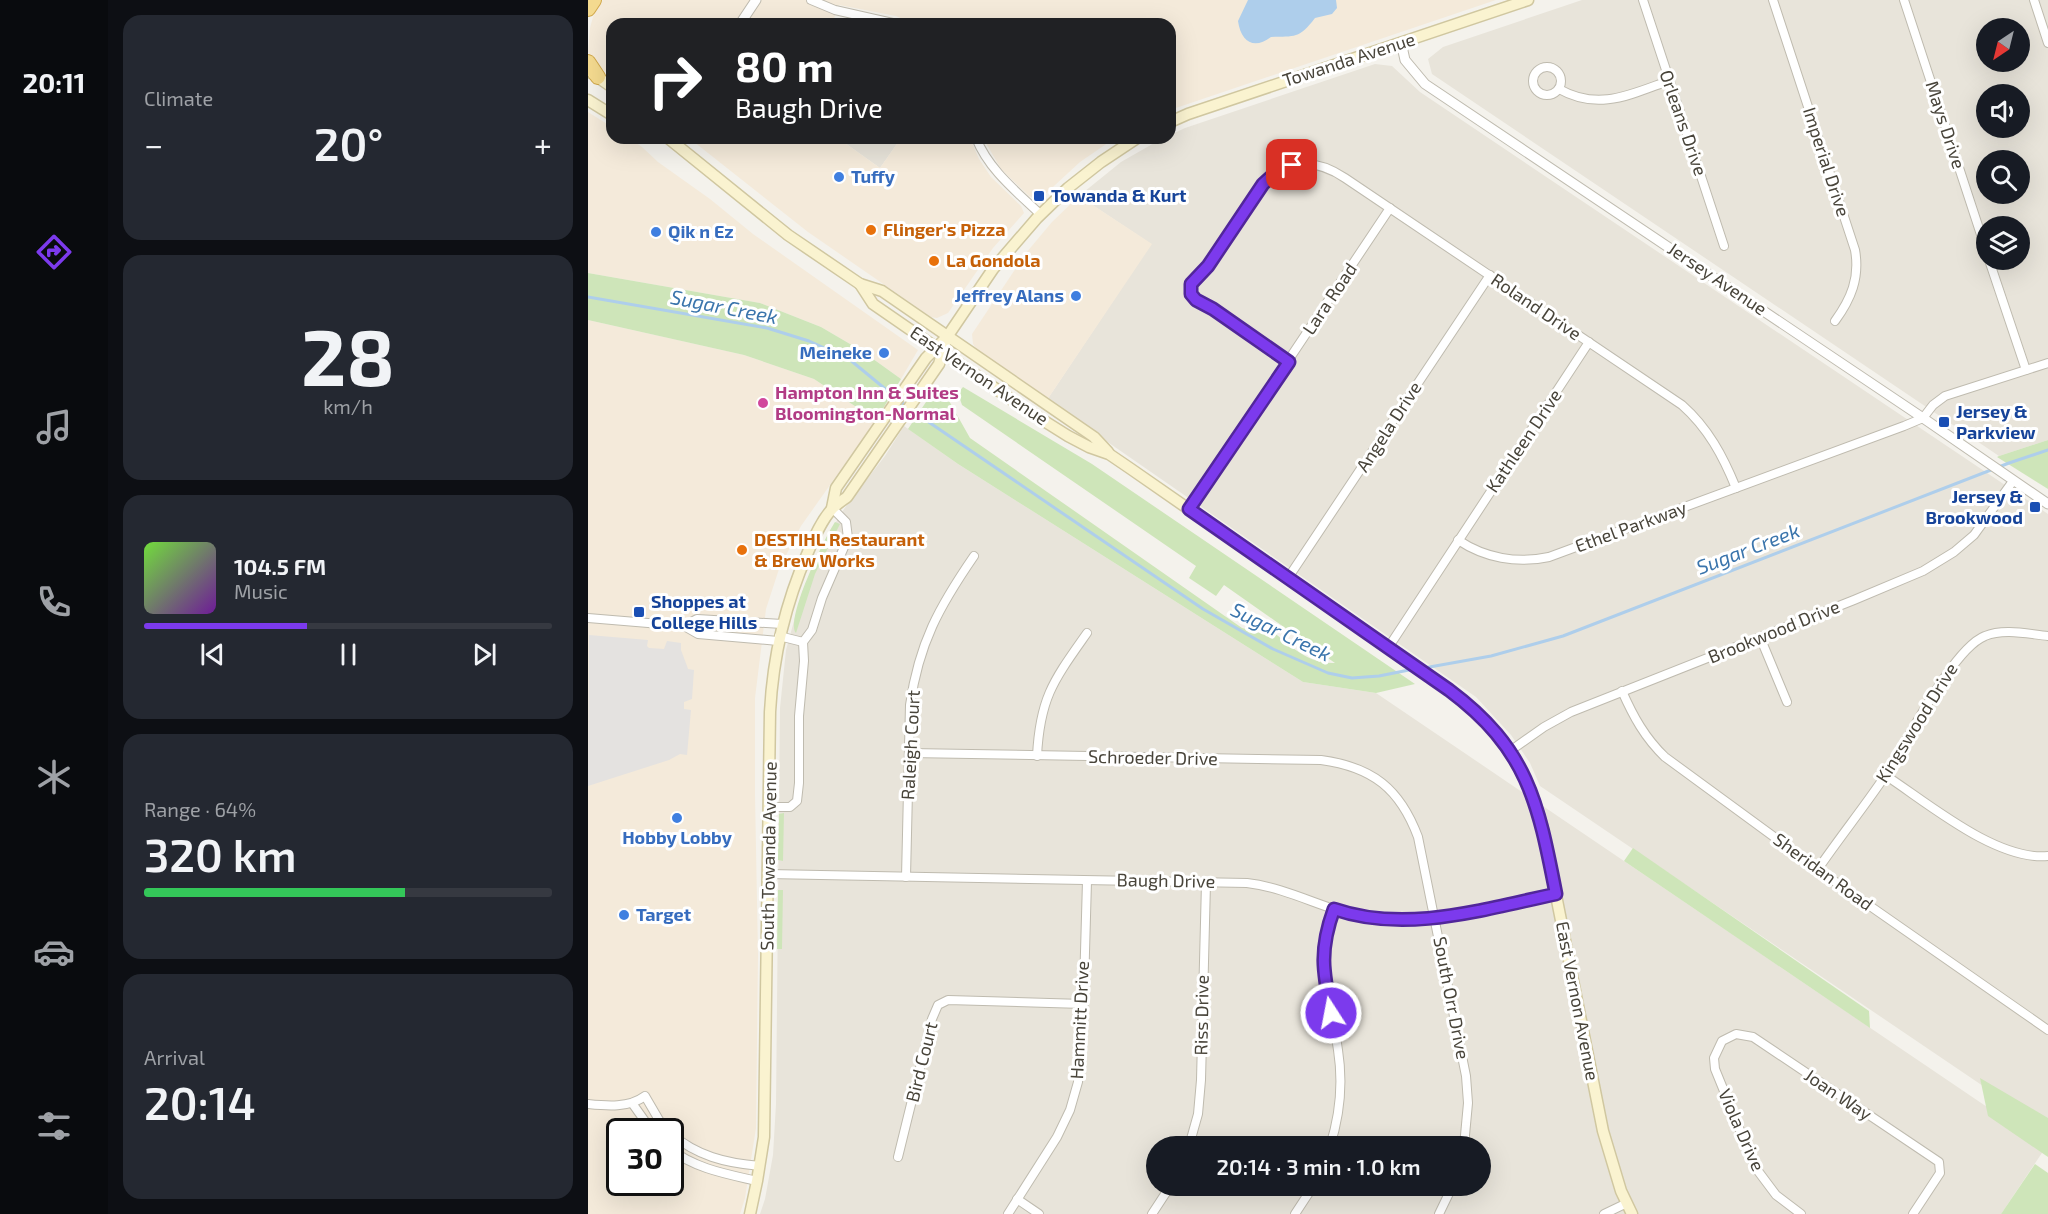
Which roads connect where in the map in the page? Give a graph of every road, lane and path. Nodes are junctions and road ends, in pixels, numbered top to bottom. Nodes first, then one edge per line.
1 (594, 0) edge
2 (756, 0) edge
3 (811, 0) edge
4 (1528, 0) edge
5 (1643, 0) edge
6 (1773, 0) edge
7 (1904, 0) edge
8 (2034, 0) edge
9 (588, 9) edge
10 (744, 18) edge
11 (870, 18) edge
12 (1401, 42) junction
13 (2048, 44) edge
14 (588, 62) edge
15 (593, 74) edge
16 (1668, 81) junction
17 (606, 83) edge
18 (1559, 88) dead end
19 (588, 100) edge
20 (606, 111) edge
21 (1176, 119) edge
22 (675, 144) edge
23 (979, 144) edge
24 (1128, 144) edge
25 (1390, 208) junction
26 (1040, 214) junction
27 (1976, 220) edge
28 (1724, 246) dead end
29 (1992, 270) edge
30 (1490, 275) junction
31 (860, 284) junction
32 (1835, 321) dead end
33 (946, 337) junction
34 (1589, 342) junction
35 (940, 350) junction
36 (1289, 362) junction
37 (2048, 363) edge
38 (2026, 370) junction
39 (1923, 418) junction
40 (1109, 454) junction
41 (2011, 479) junction
42 (1736, 488) junction
43 (2048, 504) edge
44 (832, 508) junction
45 (1189, 509) junction
46 (1458, 540) junction
47 (974, 556) dead end
48 (1288, 578) junction
49 (588, 618) edge
50 (783, 624) junction
51 (684, 626) junction
52 (1087, 633) dead end
53 (2048, 636) edge
54 (1760, 637) junction
55 (779, 638) junction
56 (802, 642) junction
57 (1389, 648) junction
58 (1623, 692) junction
59 (1787, 702) dead end
60 (1510, 751) junction
61 (909, 753) junction
62 (1037, 756) junction
63 (1885, 775) junction
64 (1389, 788) joint
65 (769, 807) junction
66 (2048, 856) edge
67 (1818, 868) junction
68 (768, 874) junction
69 (906, 877) junction
70 (1087, 880) junction
71 (1206, 883) junction
72 (1556, 894) junction
73 (1334, 909) junction
74 (1435, 917) junction
75 (1083, 1004) junction
76 (2048, 1030) edge
77 (1729, 1036) joint
78 (632, 1103) junction
79 (588, 1104) edge
80 (643, 1118) edge
81 (658, 1118) edge
82 (1192, 1136) edge
83 (1332, 1136) edge
84 (1465, 1136) edge
85 (684, 1143) edge
86 (898, 1157) dead end
87 (684, 1158) edge
88 (760, 1166) junction
89 (758, 1181) junction
90 (1164, 1196) edge
91 (1307, 1196) edge
92 (1448, 1196) edge
93 (1017, 1200) junction
94 (1627, 1203) junction
95 (750, 1214) edge
96 (1008, 1214) edge
97 (1039, 1214) edge
98 (1152, 1214) edge
99 (1295, 1214) edge
100 (1439, 1214) edge
101 (1604, 1214) edge
102 (1632, 1214) edge
103 (1801, 1214) edge
104 (1913, 1214) edge

1 - 9 highway
2 - 10 street
3 - 11 street
4 - 12 main road, Towanda Avenue
5 - 16 street, Orleans Drive
6 - 32 street, Imperial Drive
7 - 27 street, Mays Drive
8 - 13 street
12 - 21 main road, Towanda Avenue
12 - 39 street, Jersey Avenue
14 - 15 highway
15 - 17 main road
16 - 18 street
16 - 28 street, Orleans Drive
19 - 20 main road
22 - 31 main road, East Vernon Avenue
23 - 26 street
24 - 26 main road
25 - 30 street, Roland Drive
25 - 36 street, Lara Road
25 - 36 street, Roland Drive
26 - 33 main road
29 - 38 street
30 - 34 street, Roland Drive
30 - 48 street, Angela Drive
31 - 33 main road, East Vernon Avenue
31 - 35 main road, East Vernon Avenue
33 - 35 main road, South Towanda Avenue
33 - 40 main road, East Vernon Avenue
34 - 42 street, Roland Drive
34 - 46 street, Kathleen Drive
35 - 40 main road, East Vernon Avenue
35 - 44 main road, South Towanda Avenue
35 - 44 main road, South Towanda Avenue
36 - 45 street, Lara Road
37 - 38 street
38 - 39 street
39 - 41 street, Jersey Avenue
39 - 42 street, Ethel Parkway
40 - 45 main road, East Vernon Avenue
41 - 43 street, Jersey Avenue
41 - 54 street, Brookwood Drive
42 - 46 street, Ethel Parkway
44 - 50 main road, South Towanda Avenue
44 - 56 street
45 - 48 main road, East Vernon Avenue
46 - 57 street
47 - 61 street, Raleigh Court
48 - 57 main road, East Vernon Avenue
49 - 51 street
50 - 51 street
50 - 55 main road, South Towanda Avenue
51 - 55 street
52 - 62 street
53 - 63 street, Kingswood Drive
54 - 58 street, Brookwood Drive
54 - 59 street
55 - 56 street
55 - 65 main road, South Towanda Avenue
56 - 65 street
57 - 60 main road, East Vernon Avenue
58 - 60 street, Brookwood Drive
58 - 67 street, Sheridan Road
60 - 72 main road, East Vernon Avenue
61 - 62 street, Schroeder Drive
61 - 69 street, Raleigh Court
62 - 64 street, Schroeder Drive
63 - 66 street
63 - 67 street, Kingswood Drive
64 - 74 street, South Orr Drive
65 - 68 main road, South Towanda Avenue
67 - 76 street, Sheridan Road
68 - 69 street, Baugh Drive
68 - 88 main road, South Towanda Avenue
69 - 70 street, Baugh Drive
70 - 71 street, Baugh Drive
70 - 75 street, Hammitt Drive
71 - 73 street, Baugh Drive
71 - 82 street, Riss Drive
72 - 74 street, Baugh Drive
72 - 94 main road, East Vernon Avenue
73 - 74 street, Baugh Drive
73 - 83 street
74 - 84 street, South Orr Drive
75 - 86 street, Bird Court
75 - 93 street, Hammitt Drive
77 - 103 street, Viola Drive
77 - 104 street, Joan Way
78 - 79 street
78 - 80 street
78 - 81 street
85 - 88 street
87 - 89 street
88 - 89 main road, South Towanda Avenue
89 - 95 main road, South Towanda Avenue
90 - 98 street
91 - 99 street
92 - 100 street
93 - 96 street, Hammitt Drive
93 - 97 street
94 - 101 street
94 - 102 main road, East Vernon Avenue

